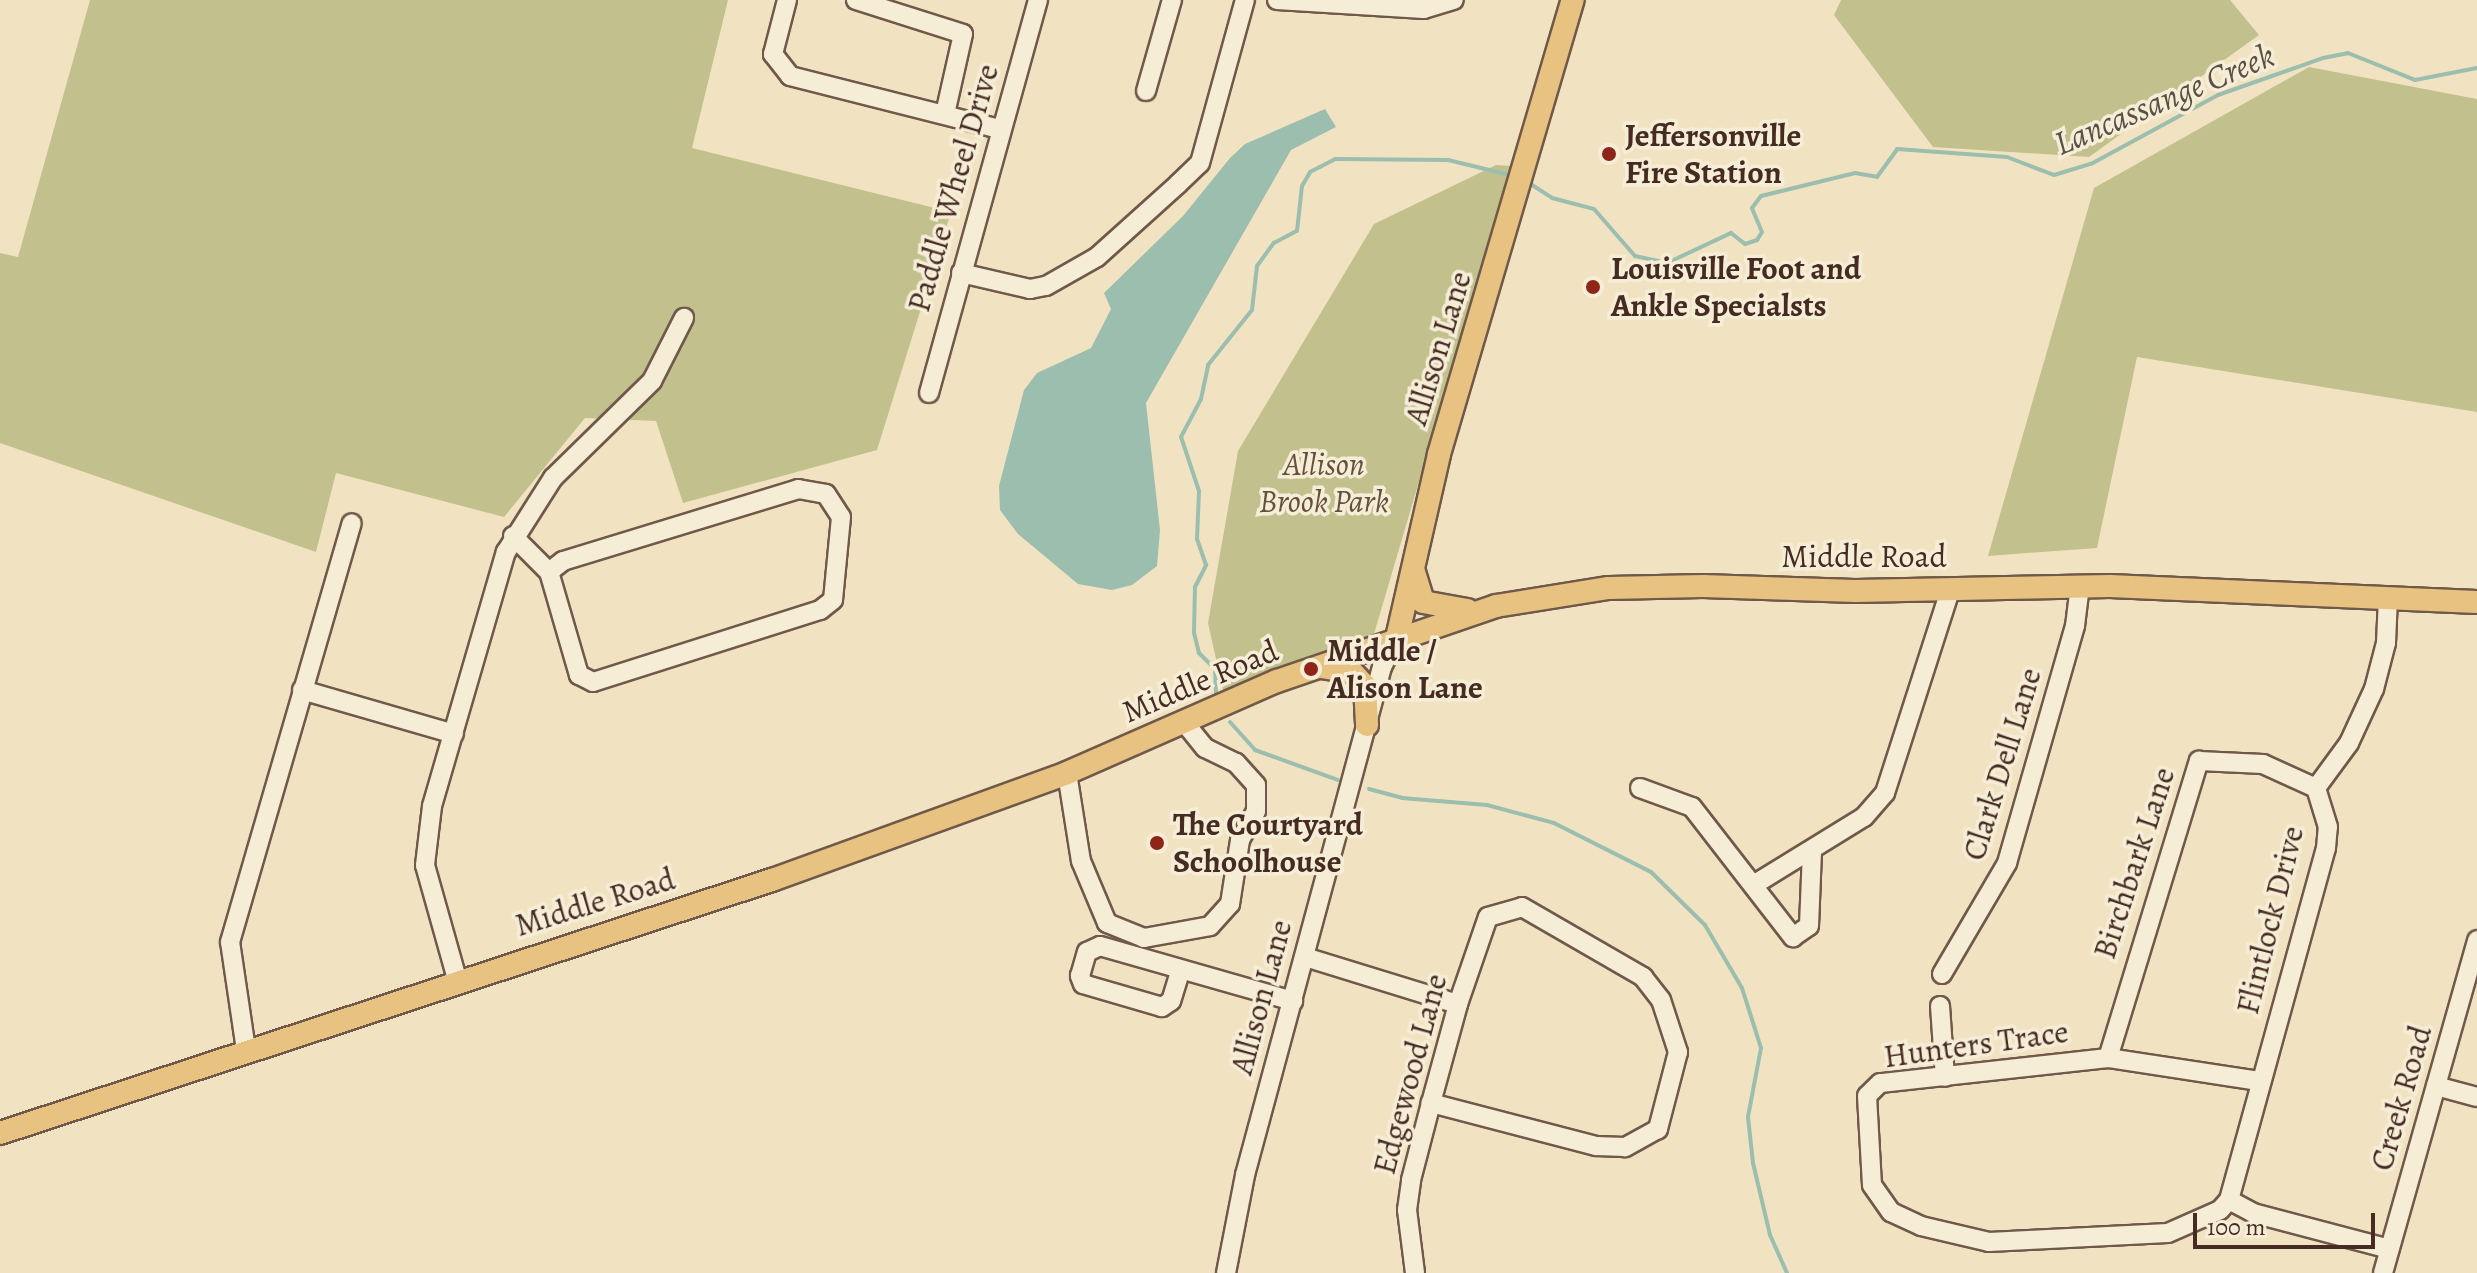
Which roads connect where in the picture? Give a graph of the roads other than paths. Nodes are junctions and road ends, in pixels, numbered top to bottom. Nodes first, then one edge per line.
1 (787, 0) edge
2 (856, 0) edge
3 (1038, 0) edge
4 (1172, 0) edge
5 (1245, 0) edge
6 (1277, 0) edge
7 (1454, 0) edge
8 (1573, 0) edge
9 (1308, 3) edge
10 (1146, 91) dead end
11 (945, 114) junction
12 (1000, 129) junction
13 (961, 273) junction
14 (684, 318) dead end
15 (929, 393) dead end
16 (352, 523) dead end
17 (513, 536) junction
18 (1413, 568) junction
19 (549, 572) junction
20 (2080, 587) junction
21 (1951, 588) junction
22 (2388, 598) junction
23 (2477, 602) edge
24 (1480, 611) junction
25 (1397, 638) junction
26 (1316, 667) junction
27 (302, 690) junction
28 (1184, 722) junction
29 (1367, 725) junction
30 (454, 734) junction
31 (1067, 773) junction
32 (1640, 788) dead end
33 (2316, 788) junction
34 (1812, 850) junction
35 (1755, 884) junction
36 (2477, 940) edge
37 (1305, 957) junction
38 (1180, 972) junction
39 (1942, 974) dead end
40 (457, 979) junction
41 (1293, 1001) junction
42 (1458, 1004) junction
43 (1940, 1006) dead end
44 (246, 1050) junction
45 (2108, 1058) junction
46 (1945, 1077) junction
47 (2259, 1081) junction
48 (2436, 1086) junction
49 (2477, 1097) edge
50 (1431, 1103) junction
51 (0, 1132) edge
52 (2229, 1200) junction
53 (2389, 1249) junction
54 (1226, 1273) edge
55 (1415, 1273) edge
56 (2383, 1273) edge

1 - 11 street
2 - 11 street
3 - 12 street, Paddle Wheel Drive
4 - 10 street
5 - 13 street
6 - 9 street
7 - 9 street
8 - 18 main road, Allison Lane
11 - 12 street
12 - 13 street, Paddle Wheel Drive
13 - 15 street, Paddle Wheel Drive
14 - 17 street
16 - 27 street
17 - 19 street
17 - 30 street
18 - 24 main road
18 - 25 main road, Allison Lane
19 - 19 street
20 - 21 main road, Middle Road
20 - 22 main road, Middle Road
20 - 39 street, Clark Dell Lane
21 - 24 main road, Middle Road
21 - 34 street
22 - 23 main road, Middle Road
22 - 33 street, Flintlock Drive
24 - 25 main road, Middle Road
25 - 26 main road, Middle Road
25 - 29 street, Allison Lane
26 - 28 main road, Middle Road
26 - 29 main road
27 - 30 street
27 - 44 street
28 - 31 main road, Middle Road
28 - 31 street
29 - 37 street, Allison Lane
30 - 40 street
31 - 40 main road, Middle Road
32 - 35 street
33 - 45 street, Birchbark Lane
33 - 47 street, Flintlock Drive
34 - 35 street
34 - 35 street
36 - 48 street, Creek Road
37 - 41 street, Allison Lane
37 - 42 street
38 - 38 street
38 - 41 street
40 - 44 main road, Middle Road
41 - 54 street, Allison Lane
42 - 50 street, Edgewood Lane
42 - 50 street, Edgewood Lane
43 - 46 street
44 - 51 main road, Middle Road
45 - 46 street, Hunters Trace
45 - 47 street, Hunters Trace
46 - 52 street, Hunters Trace
47 - 52 street, Flintlock Drive
48 - 49 street
48 - 53 street, Creek Road
50 - 55 street, Edgewood Lane
52 - 53 street
53 - 56 street, Creek Road

